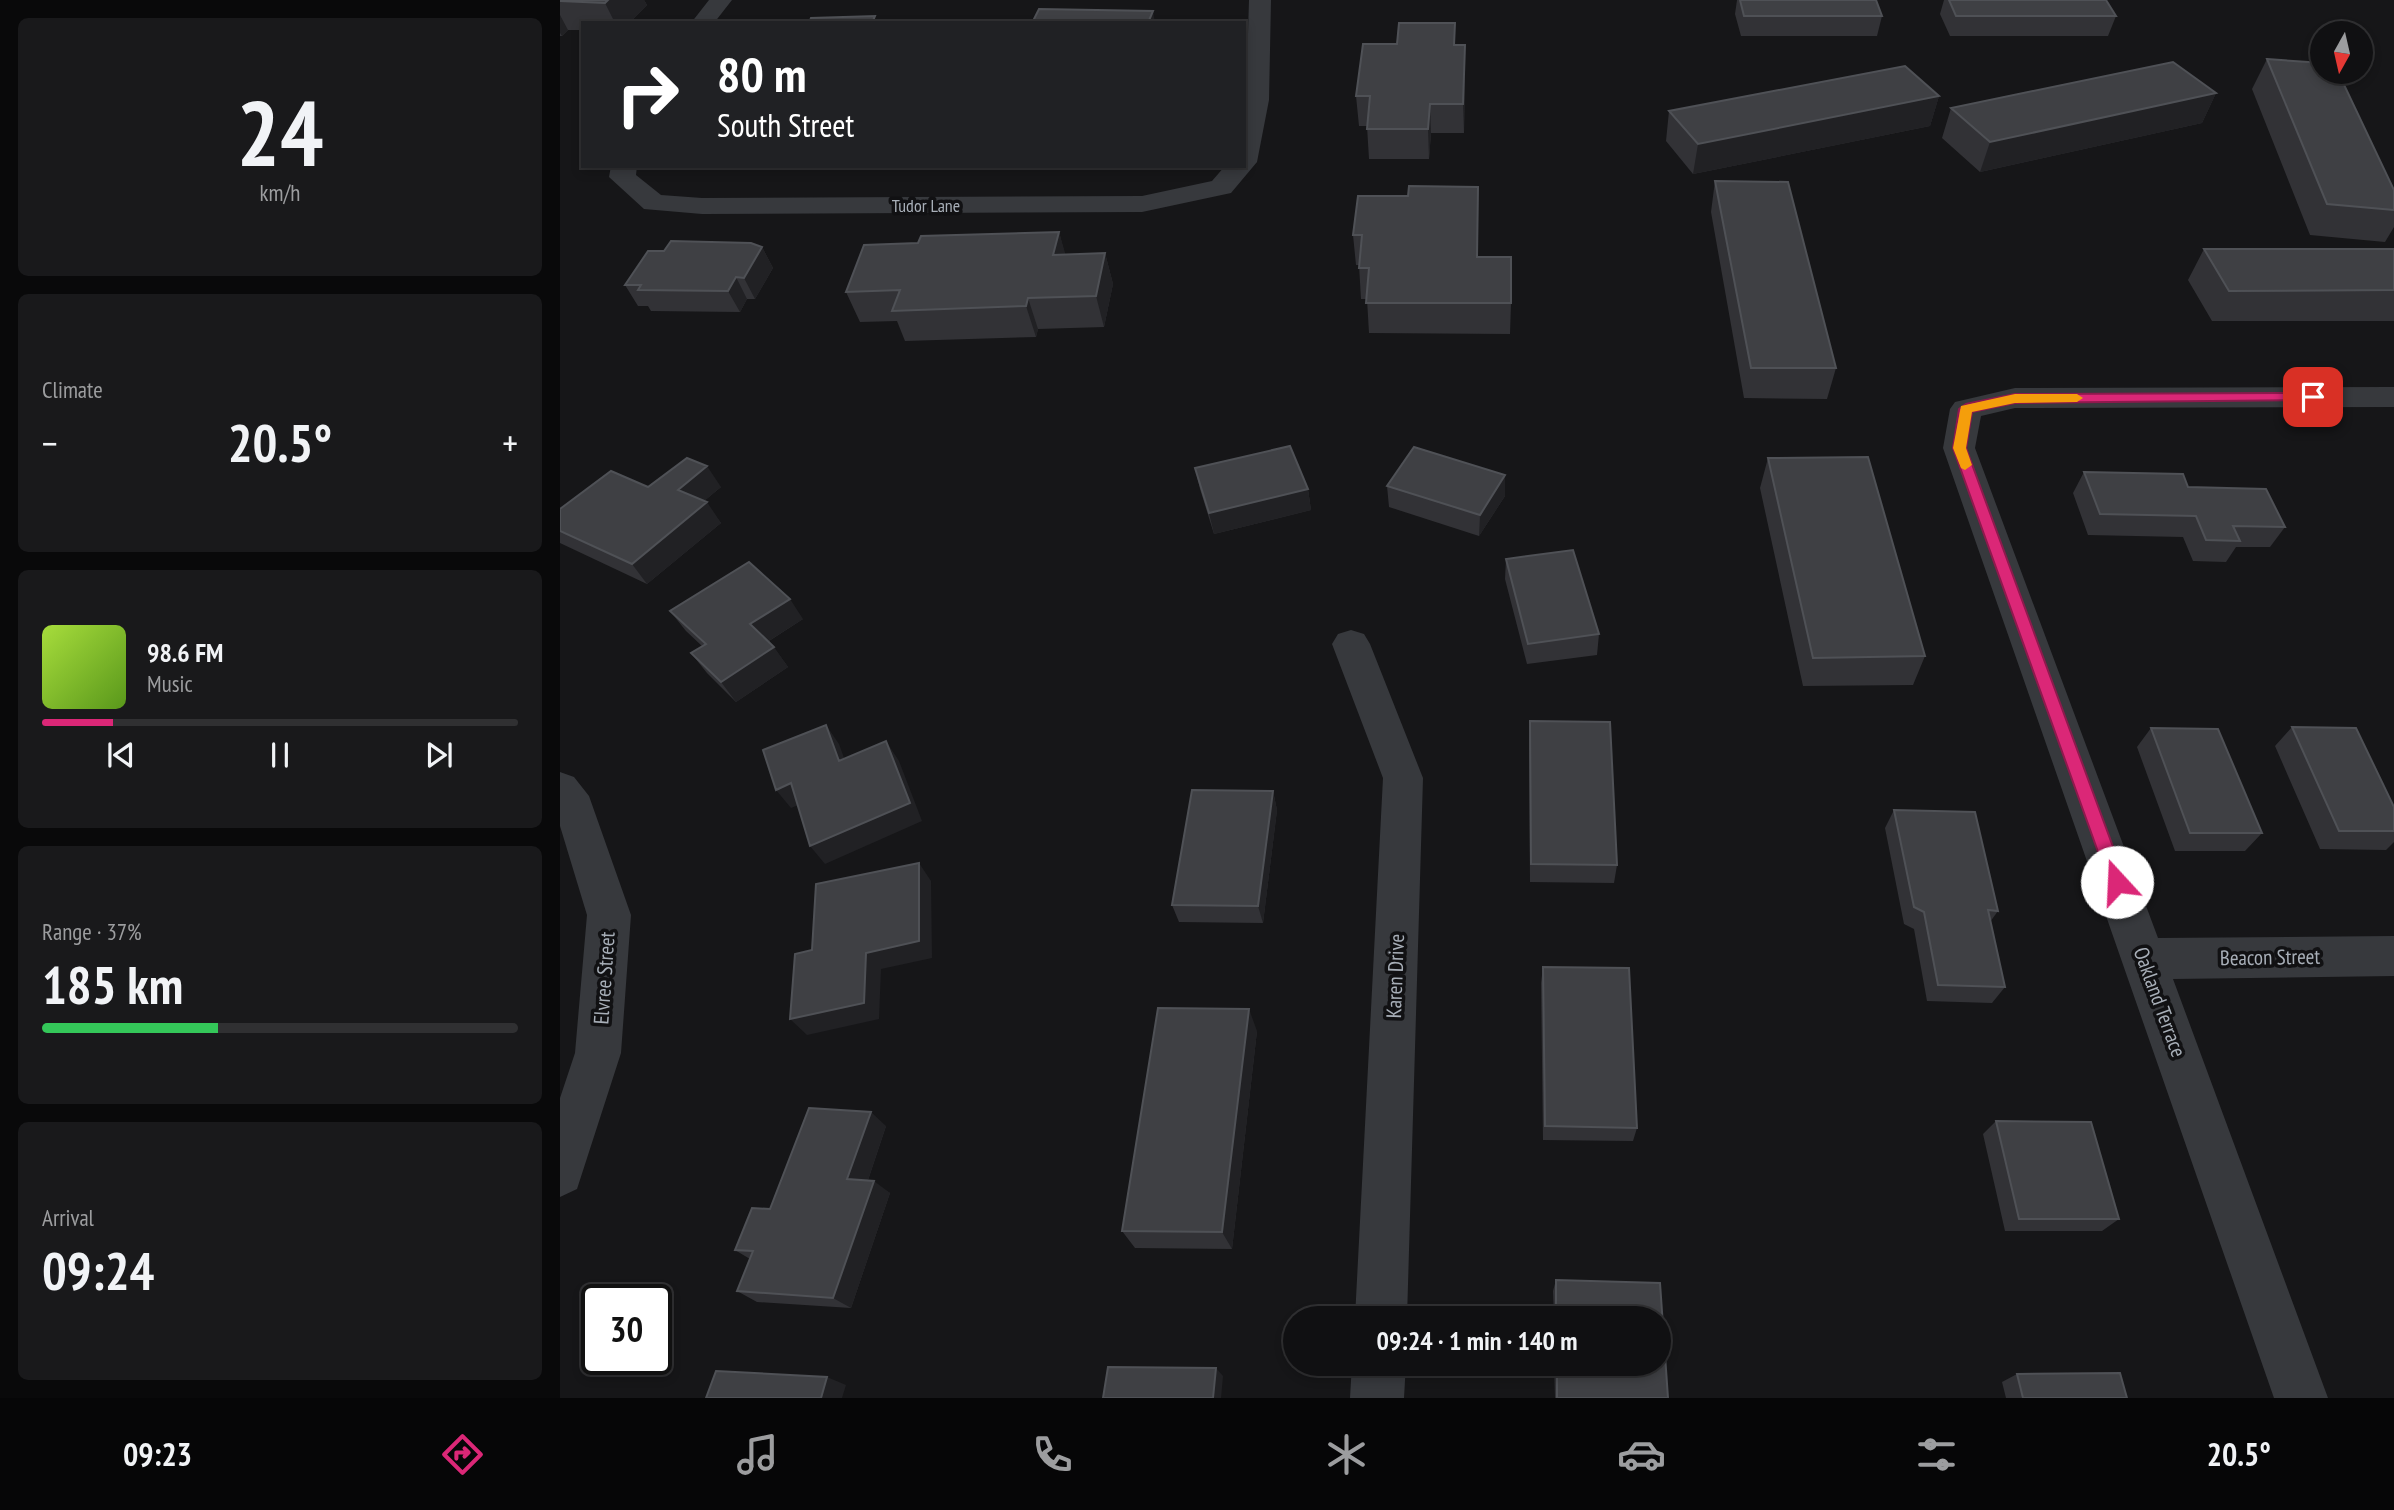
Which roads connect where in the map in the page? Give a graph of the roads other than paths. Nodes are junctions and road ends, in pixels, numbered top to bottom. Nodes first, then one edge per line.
1 (721, 0) edge
2 (1260, 0) edge
3 (704, 21) edge
4 (1246, 152) edge
5 (624, 168) edge
6 (1238, 168) edge
7 (2394, 397) edge
8 (1351, 644) dead end
9 (560, 789) edge
10 (2394, 956) edge
11 (2145, 959) junction
12 (560, 1172) edge
13 (1381, 1306) edge
14 (1378, 1376) edge
15 (1377, 1398) edge
16 (2301, 1398) edge

1 - 3 street
2 - 4 street
5 - 6 street, Tudor Lane
7 - 11 street, Oakland Terrace
8 - 13 street, Karen Drive
9 - 12 street, Elvree Street
10 - 11 street, Beacon Street
11 - 16 street, Oakland Terrace
14 - 15 street

